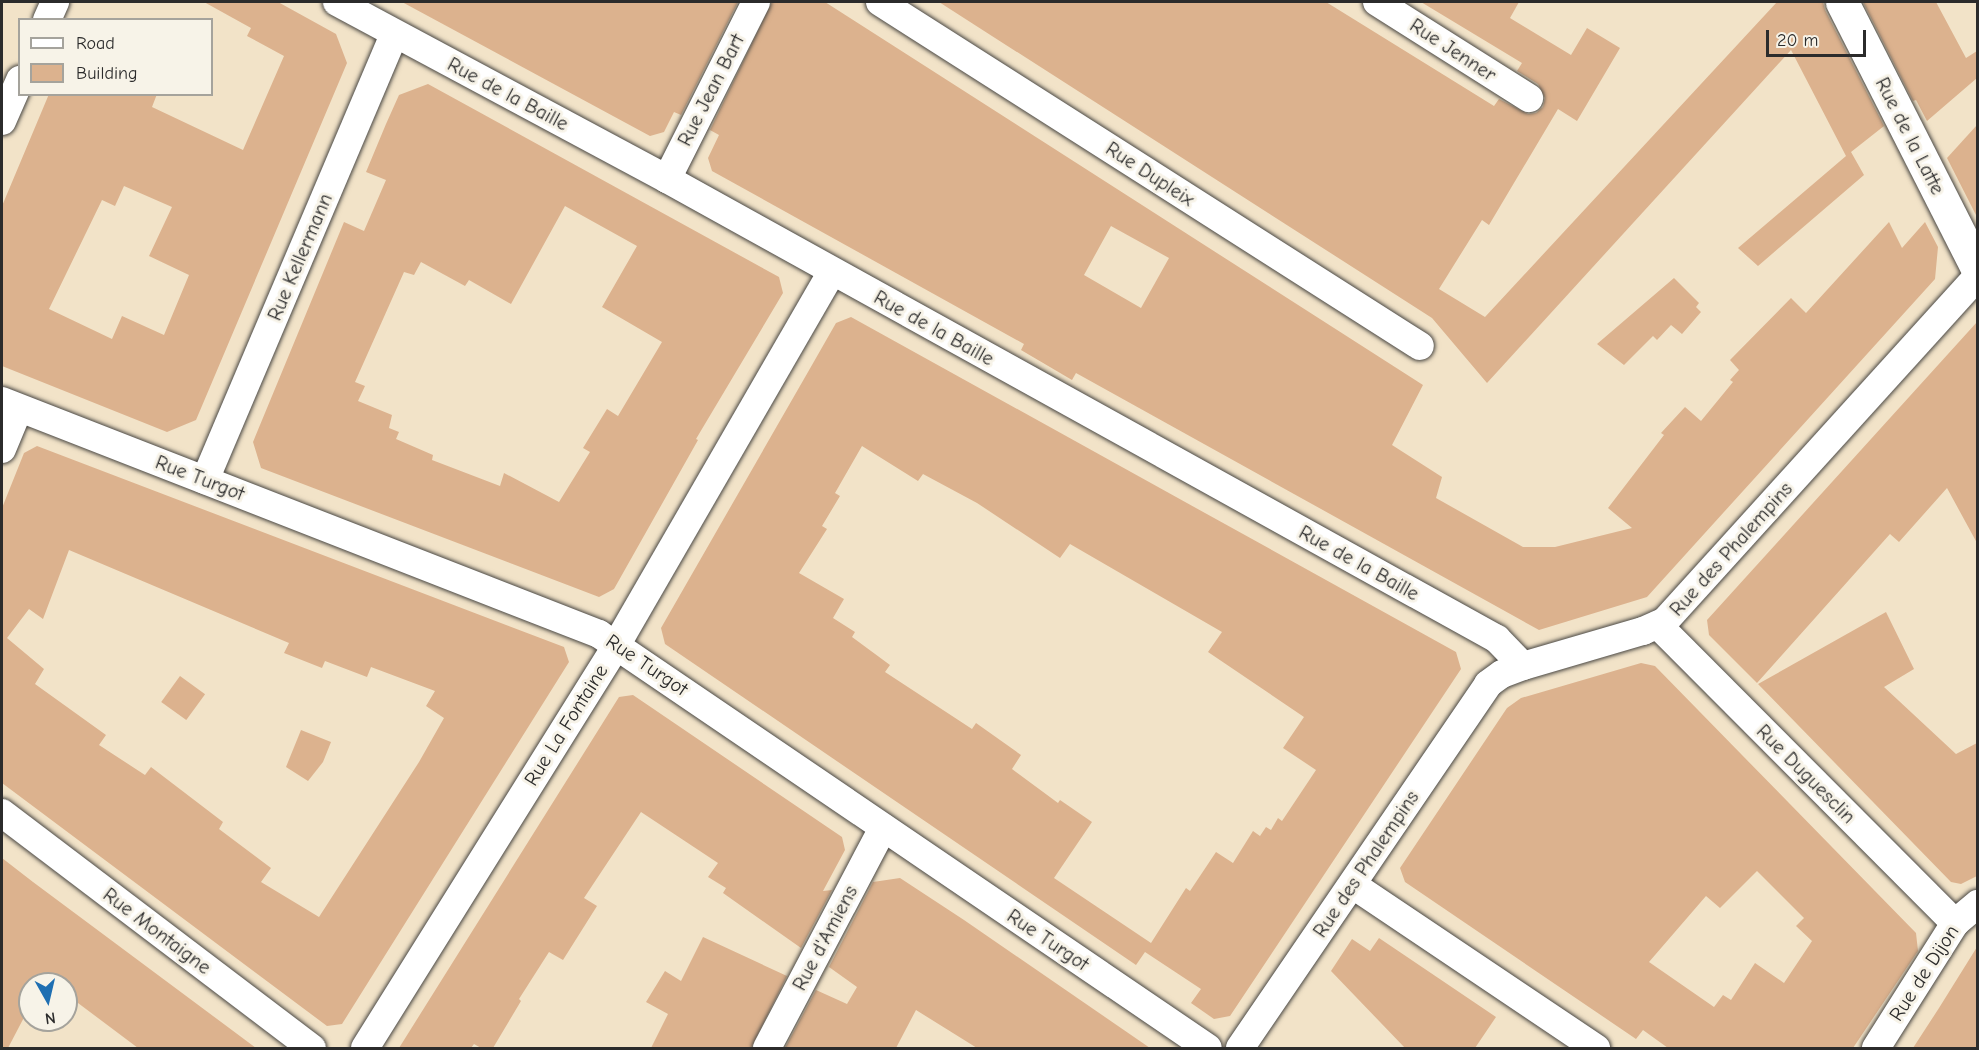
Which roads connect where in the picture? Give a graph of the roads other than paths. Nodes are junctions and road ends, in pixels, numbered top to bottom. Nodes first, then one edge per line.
1 (55, 2) edge
2 (337, 2) edge
3 (756, 2) edge
4 (880, 2) edge
5 (1377, 2) edge
6 (1842, 2) edge
7 (48, 18) edge
8 (394, 34) junction
9 (18, 84) edge
10 (1529, 98) dead end
11 (3, 113) edge
12 (667, 179) junction
13 (1975, 262) edge
14 (832, 272) junction
15 (1420, 346) dead end
16 (10, 405) edge
17 (2, 449) edge
18 (205, 480) junction
19 (1658, 625) junction
20 (617, 644) junction
21 (1523, 666) junction
22 (2, 813) edge
23 (883, 828) junction
24 (1353, 885) junction
25 (1977, 904) edge
26 (1954, 923) junction
27 (312, 1048) edge
28 (364, 1048) edge
29 (767, 1048) edge
30 (1208, 1048) edge
31 (1240, 1048) edge
32 (1596, 1048) edge
33 (1876, 1048) edge

1 - 7 street
2 - 8 street, Rue de la Baille
3 - 12 street, Rue Jean Bart
4 - 15 street, Rue Dupleix
5 - 10 street, Rue Jenner
6 - 13 street, Rue de la Latte
8 - 12 street, Rue de la Baille
8 - 18 street, Rue Kellermann
9 - 11 street
12 - 14 street, Rue de la Baille
13 - 19 street, Rue des Phalempins
14 - 20 street, Rue La Fontaine
14 - 21 street, Rue de la Baille
16 - 17 street
16 - 18 street, Rue Turgot
18 - 20 street, Rue Turgot
19 - 21 street, Rue des Phalempins
19 - 26 street, Rue Duguesclin
20 - 23 street, Rue Turgot
20 - 28 street, Rue La Fontaine
21 - 24 street, Rue des Phalempins
22 - 27 street, Rue Montaigne
23 - 29 street, Rue d'Amiens
23 - 30 street, Rue Turgot
24 - 31 street, Rue des Phalempins
24 - 32 street
25 - 26 street, Rue de Dijon
26 - 33 street, Rue de Dijon

